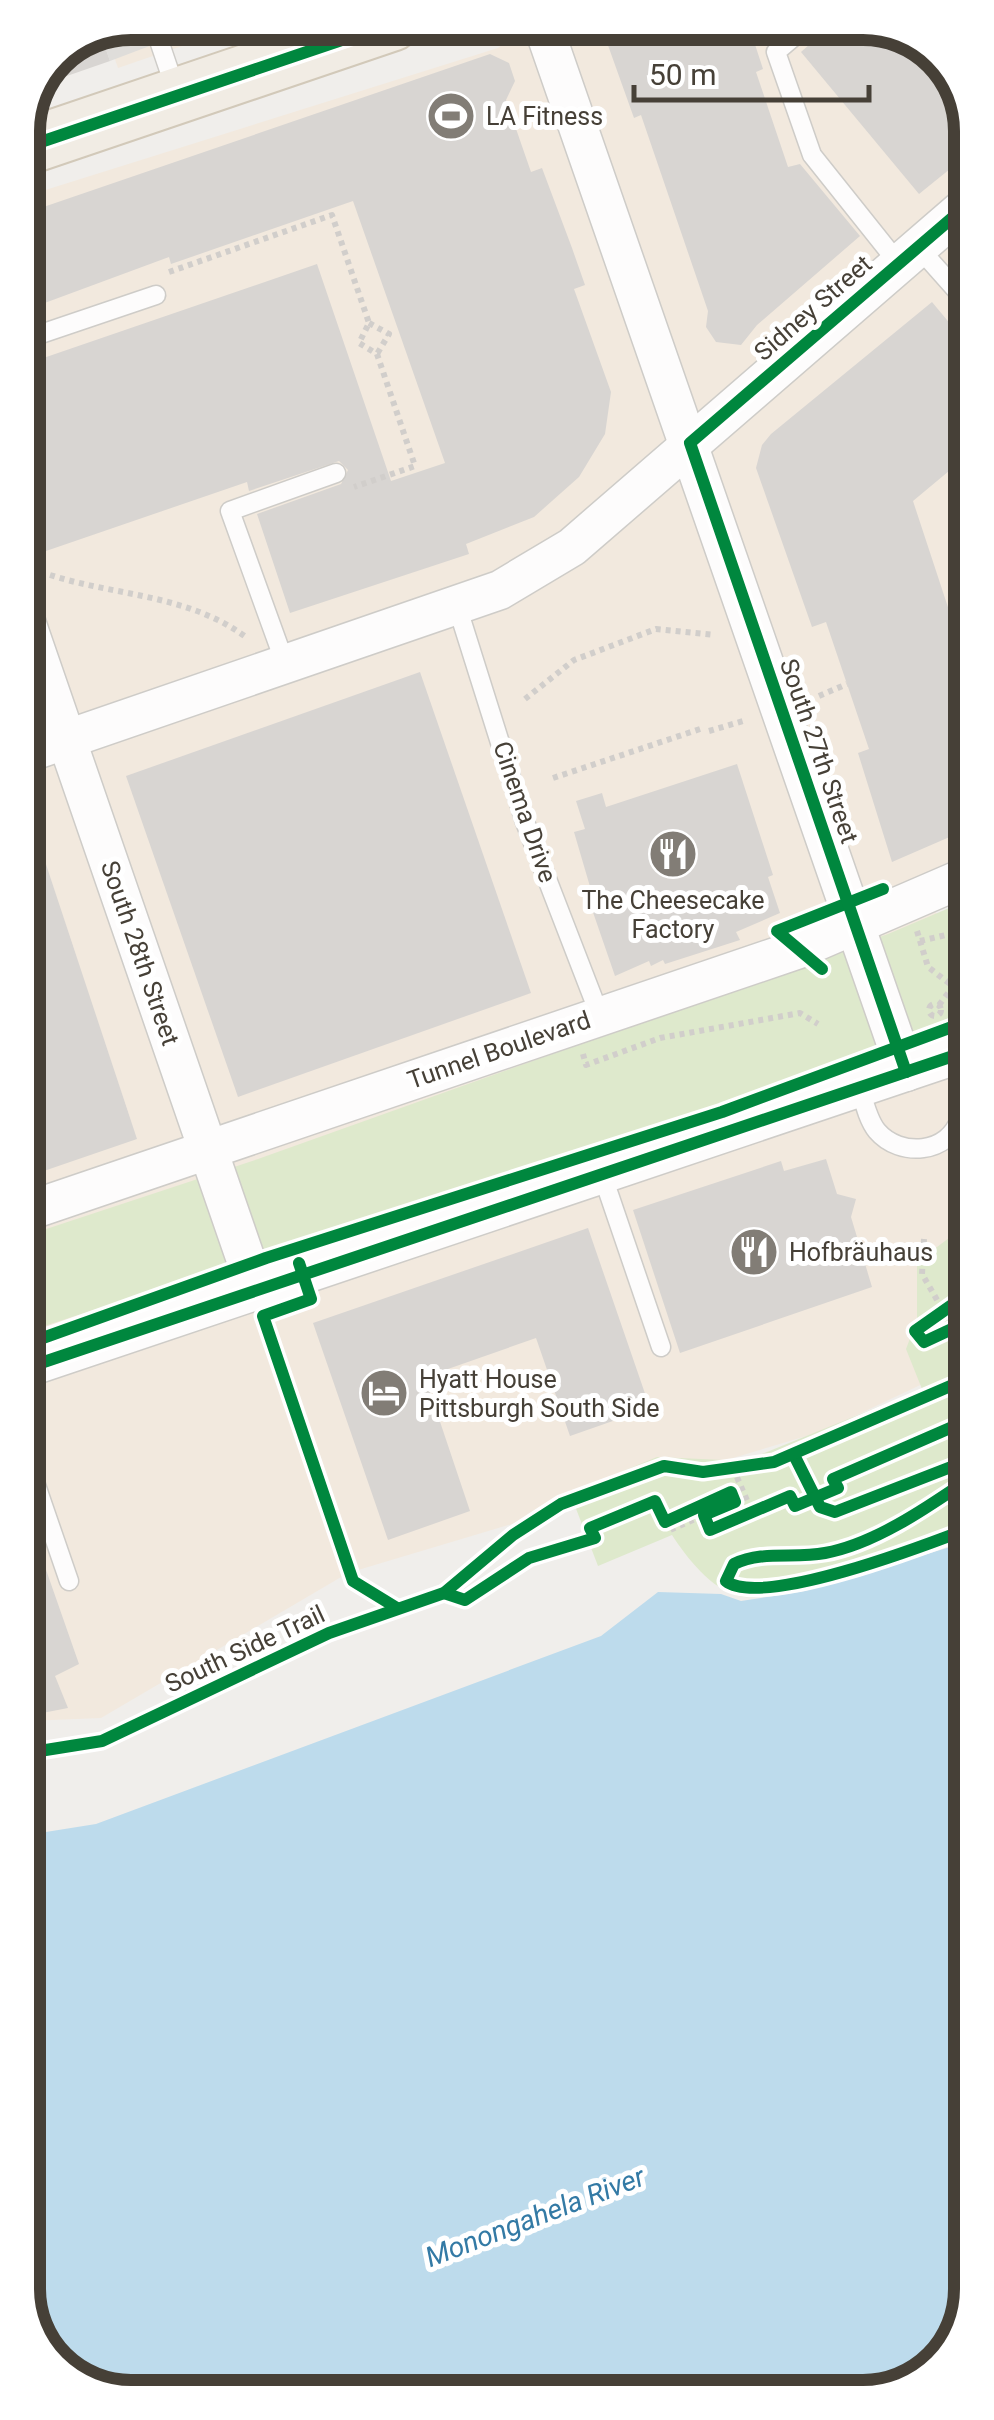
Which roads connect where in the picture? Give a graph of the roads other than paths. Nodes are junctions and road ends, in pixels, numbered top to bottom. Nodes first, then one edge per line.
1 (158, 40) edge
2 (339, 40) edge
3 (548, 40) edge
4 (790, 40) edge
5 (177, 95) junction
6 (40, 142) edge
7 (954, 216) edge
8 (908, 255) junction
9 (954, 291) edge
10 (156, 295) dead end
11 (40, 334) edge
12 (690, 443) junction
13 (336, 473) dead end
14 (456, 606) junction
15 (40, 663) edge
16 (286, 666) junction
17 (66, 739) junction
18 (40, 748) edge
19 (954, 882) edge
20 (856, 926) junction
21 (600, 1016) junction
22 (954, 1054) edge
23 (902, 1059) junction
24 (860, 1088) junction
25 (954, 1129) edge
26 (208, 1150) junction
27 (602, 1174) junction
28 (40, 1196) edge
29 (256, 1290) junction
30 (662, 1347) dead end
31 (40, 1363) edge
32 (40, 1496) edge
33 (69, 1580) dead end

1 - 5 lane
2 - 5 main road
3 - 12 street, South 27th Street
4 - 8 lane
5 - 6 main road
7 - 8 street, Sidney Street
8 - 9 lane
8 - 12 street, Sidney Street
10 - 11 lane
12 - 14 street, Sidney Street
12 - 20 street, South 27th Street
13 - 16 lane
14 - 16 street, Sidney Street
14 - 21 lane, Cinema Drive
15 - 17 street, South 28th Street
16 - 17 street, Sidney Street
17 - 18 street, Sidney Street
17 - 26 street, South 28th Street
19 - 20 street, Tunnel Boulevard
20 - 21 street, Tunnel Boulevard
20 - 23 street, South 27th Street
21 - 26 street, Tunnel Boulevard
22 - 23 street
23 - 24 street
24 - 25 lane
24 - 27 street
26 - 28 street, Tunnel Boulevard
26 - 29 street, South 28th Street
27 - 29 street
27 - 30 lane
29 - 31 street
32 - 33 lane

